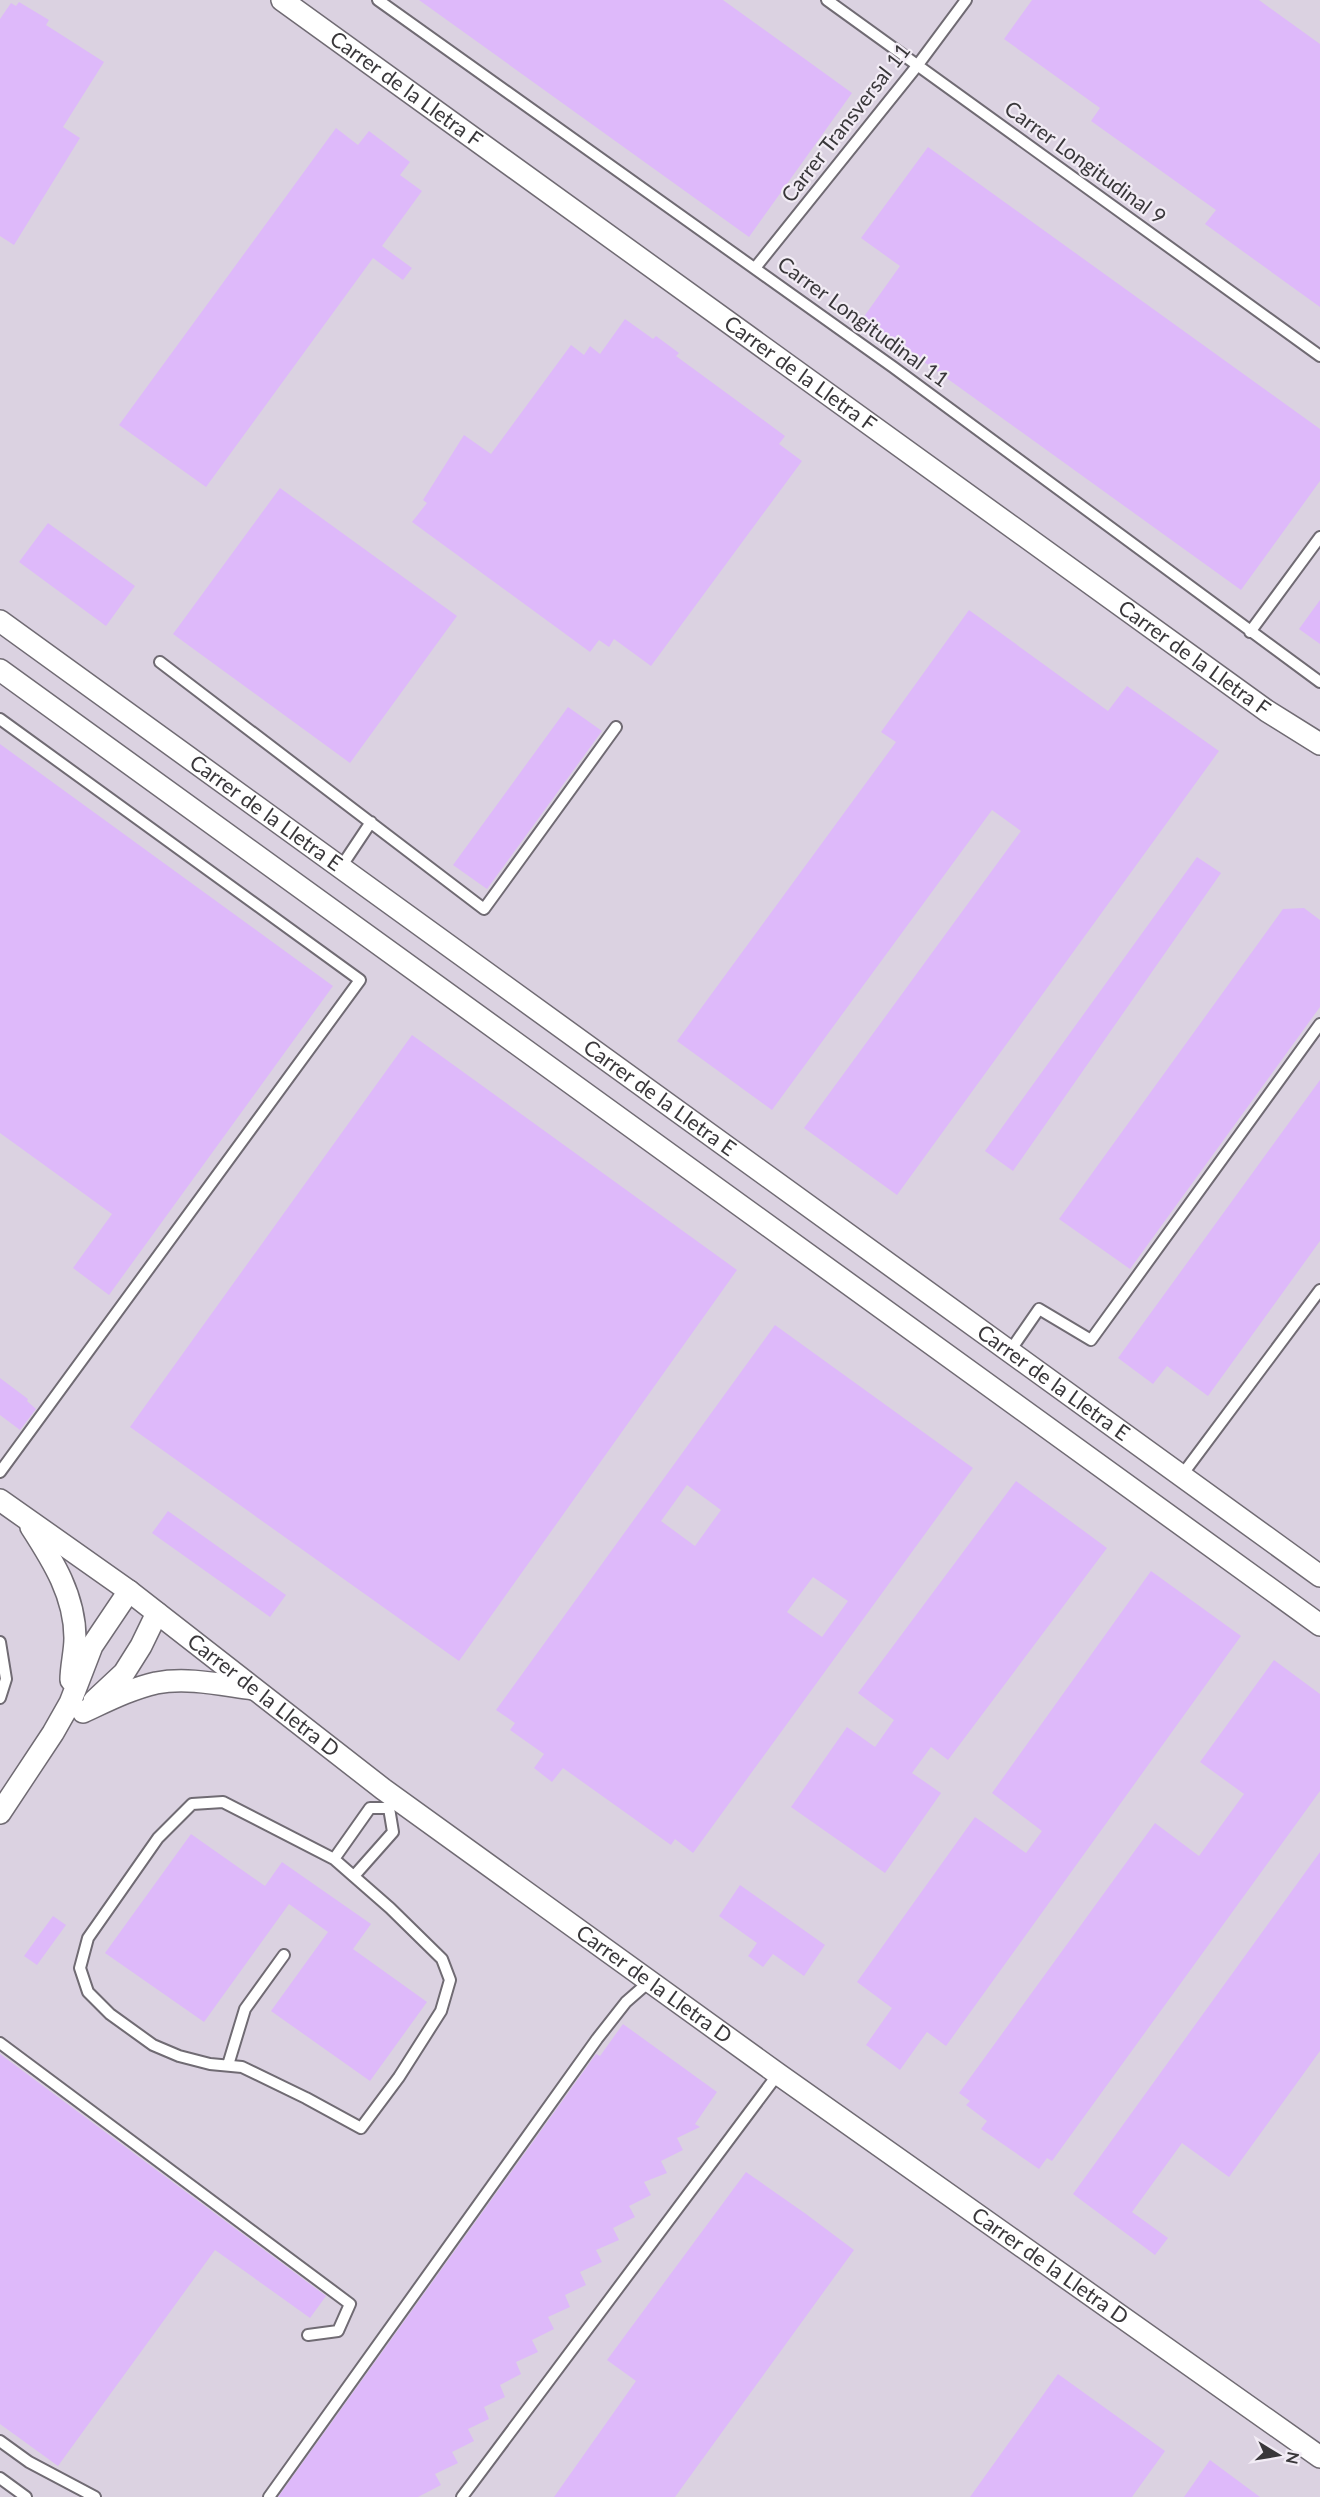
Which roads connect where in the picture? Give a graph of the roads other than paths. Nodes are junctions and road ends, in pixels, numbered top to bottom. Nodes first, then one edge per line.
1 (282, 0) edge
2 (378, 0) edge
3 (827, 0) edge
4 (966, 0) edge
5 (917, 66) junction
6 (755, 268) junction
7 (1320, 356) edge
8 (1320, 537) edge
9 (0, 621) edge
10 (1250, 632) junction
11 (160, 662) dead end
12 (0, 670) edge
13 (1320, 682) edge
14 (0, 719) edge
15 (616, 727) dead end
16 (1320, 744) edge
17 (370, 822) junction
18 (341, 867) junction
19 (1320, 1024) edge
20 (1320, 1290) edge
21 (1010, 1351) junction
22 (0, 1472) edge
23 (1182, 1475) junction
24 (0, 1500) edge
25 (26, 1519) junction
26 (1320, 1576) edge
27 (129, 1591) junction
28 (157, 1613) junction
29 (1320, 1625) edge
30 (0, 1642) edge
31 (254, 1689) junction
32 (0, 1698) edge
33 (76, 1707) junction
34 (393, 1803) junction
35 (0, 1813) edge
36 (333, 1859) junction
37 (354, 1876) junction
38 (284, 1955) dead end
39 (650, 1981) junction
40 (0, 2043) edge
41 (228, 2066) junction
42 (778, 2074) junction
43 (308, 2335) dead end
44 (0, 2441) edge
45 (1320, 2457) edge
46 (0, 2478) edge
47 (26, 2497) edge
48 (94, 2497) edge
49 (268, 2497) edge
50 (462, 2497) edge

1 - 16 street, Carrer de la Lletra F
2 - 6 lane, Carrer Longitudinal 11
3 - 5 lane, Carrer Longitudinal 9
4 - 5 lane, Carrer Transversal 11
5 - 6 lane, Carrer Transversal 11
5 - 7 lane, Carrer Longitudinal 9
6 - 10 lane, Carrer Longitudinal 11
8 - 10 lane
9 - 18 street, Carrer de la Lletra E
10 - 13 lane, Carrer Longitudinal 11
11 - 17 lane
12 - 29 street, Carrer de la Lletra E
14 - 22 lane
15 - 17 lane
17 - 18 lane
18 - 21 street, Carrer de la Lletra E
19 - 21 lane
20 - 23 lane
21 - 23 street, Carrer de la Lletra E
23 - 26 street, Carrer de la Lletra E
24 - 25 street, Carrer de la Lletra D
25 - 27 street, Carrer de la Lletra D
25 - 33 street
27 - 28 street, Carrer de la Lletra D
27 - 33 street
28 - 31 street, Carrer de la Lletra D
28 - 33 street
30 - 32 lane
31 - 33 street
31 - 34 street, Carrer de la Lletra D
33 - 35 street
34 - 36 lane
34 - 37 lane
34 - 39 street, Carrer de la Lletra D
36 - 37 lane
36 - 41 lane
37 - 41 lane
38 - 41 lane
39 - 42 street, Carrer de la Lletra D
39 - 49 lane
40 - 43 lane
42 - 45 street, Carrer de la Lletra D
42 - 50 lane
44 - 48 lane
46 - 47 lane

